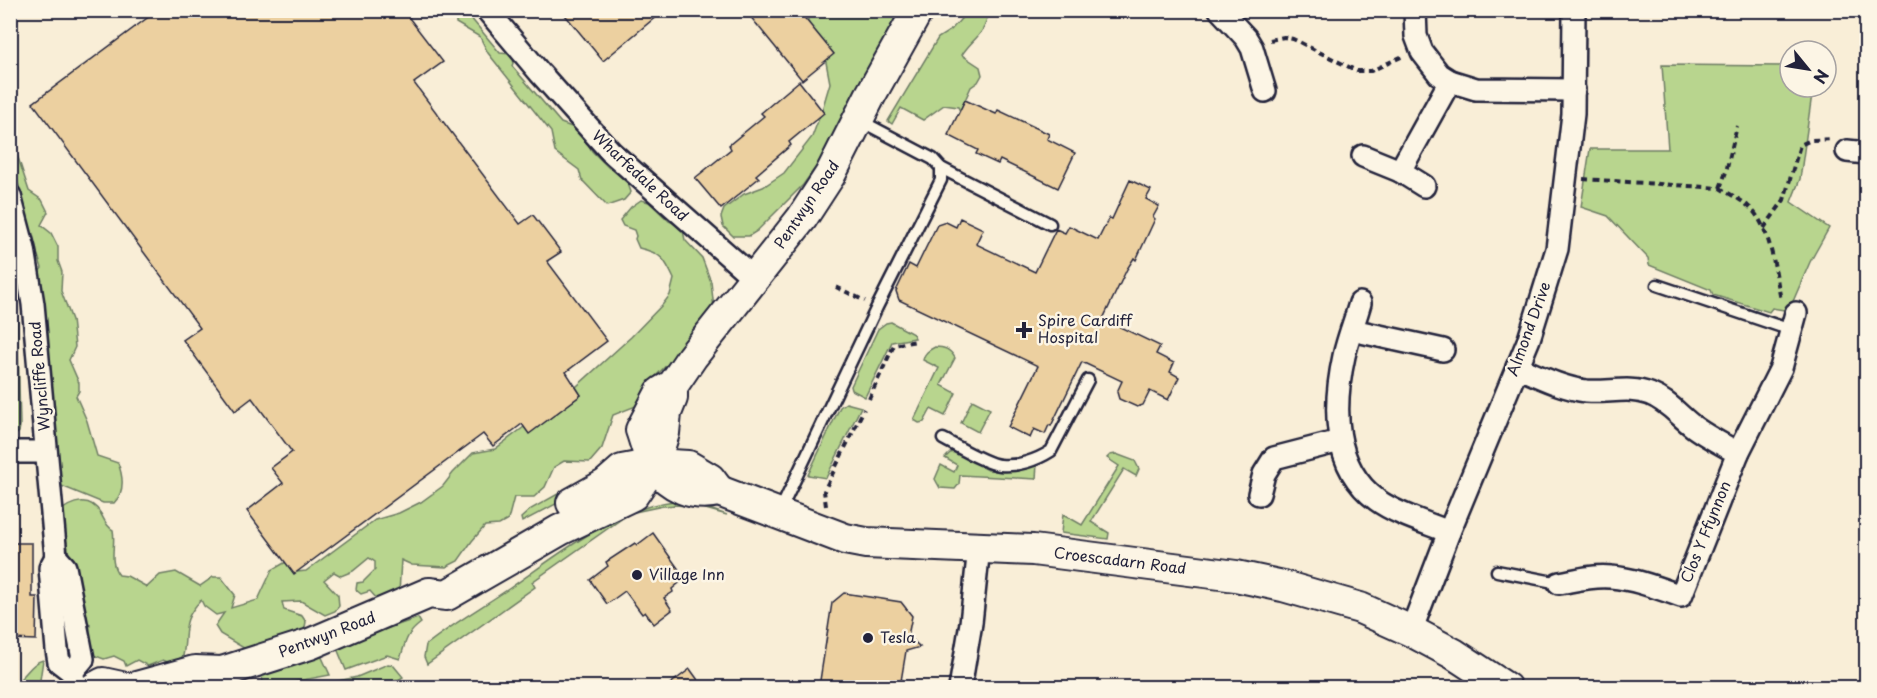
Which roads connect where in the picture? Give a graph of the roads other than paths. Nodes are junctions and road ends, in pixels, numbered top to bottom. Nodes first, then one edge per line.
1 (488, 10) edge
2 (918, 10) edge
3 (1220, 10) edge
4 (1415, 10) edge
5 (1574, 10) edge
6 (1450, 81) junction
7 (1574, 90) junction
8 (1265, 91) dead end
9 (858, 120) junction
10 (1363, 156) dead end
11 (941, 168) junction
12 (1400, 171) junction
13 (1424, 186) dead end
14 (10, 196) edge
15 (1050, 224) dead end
16 (755, 279) junction
17 (1657, 285) dead end
18 (1360, 303) dead end
19 (1794, 322) joint
20 (1353, 330) junction
21 (1443, 350) dead end
22 (1516, 367) junction
23 (1088, 380) dead end
24 (943, 440) dead end
25 (1340, 441) junction
26 (10, 452) edge
27 (46, 452) junction
28 (1738, 453) junction
29 (654, 464) junction
30 (1259, 494) dead end
31 (778, 514) junction
32 (1449, 532) junction
33 (979, 547) junction
34 (1497, 571) dead end
35 (1559, 583) joint
36 (1411, 631) junction
37 (212, 680) edge
38 (81, 682) edge
39 (126, 687) edge
40 (133, 687) edge
41 (960, 687) edge
42 (1506, 687) edge

1 - 16 street, Wharfedale Road
2 - 9 street, Pentwyn Road
3 - 8 street
4 - 6 street
5 - 7 street, Almond Drive
6 - 7 street
6 - 12 street
7 - 22 street, Almond Drive
9 - 11 lane
9 - 16 street, Pentwyn Road
10 - 12 street
11 - 15 lane
11 - 31 lane
12 - 13 street
14 - 27 street, Wyncliffe Road
16 - 29 street, Pentwyn Road
17 - 19 lane
18 - 20 street
19 - 28 street, Clos Y Ffynnon
20 - 21 street
20 - 25 street
22 - 28 street
22 - 32 street, Almond Drive
23 - 24 lane
25 - 30 street
25 - 32 street
26 - 27 street
27 - 38 street, Wyncliffe Road
28 - 35 street, Clos Y Ffynnon
29 - 31 street, Croescadarn Road
29 - 37 street, Pentwyn Road
31 - 33 street, Croescadarn Road
32 - 36 street, Almond Drive
33 - 36 street, Croescadarn Road
33 - 41 street
34 - 35 lane
36 - 42 street, Croescadarn Road
37 - 40 street, Pentwyn Road
38 - 39 street

